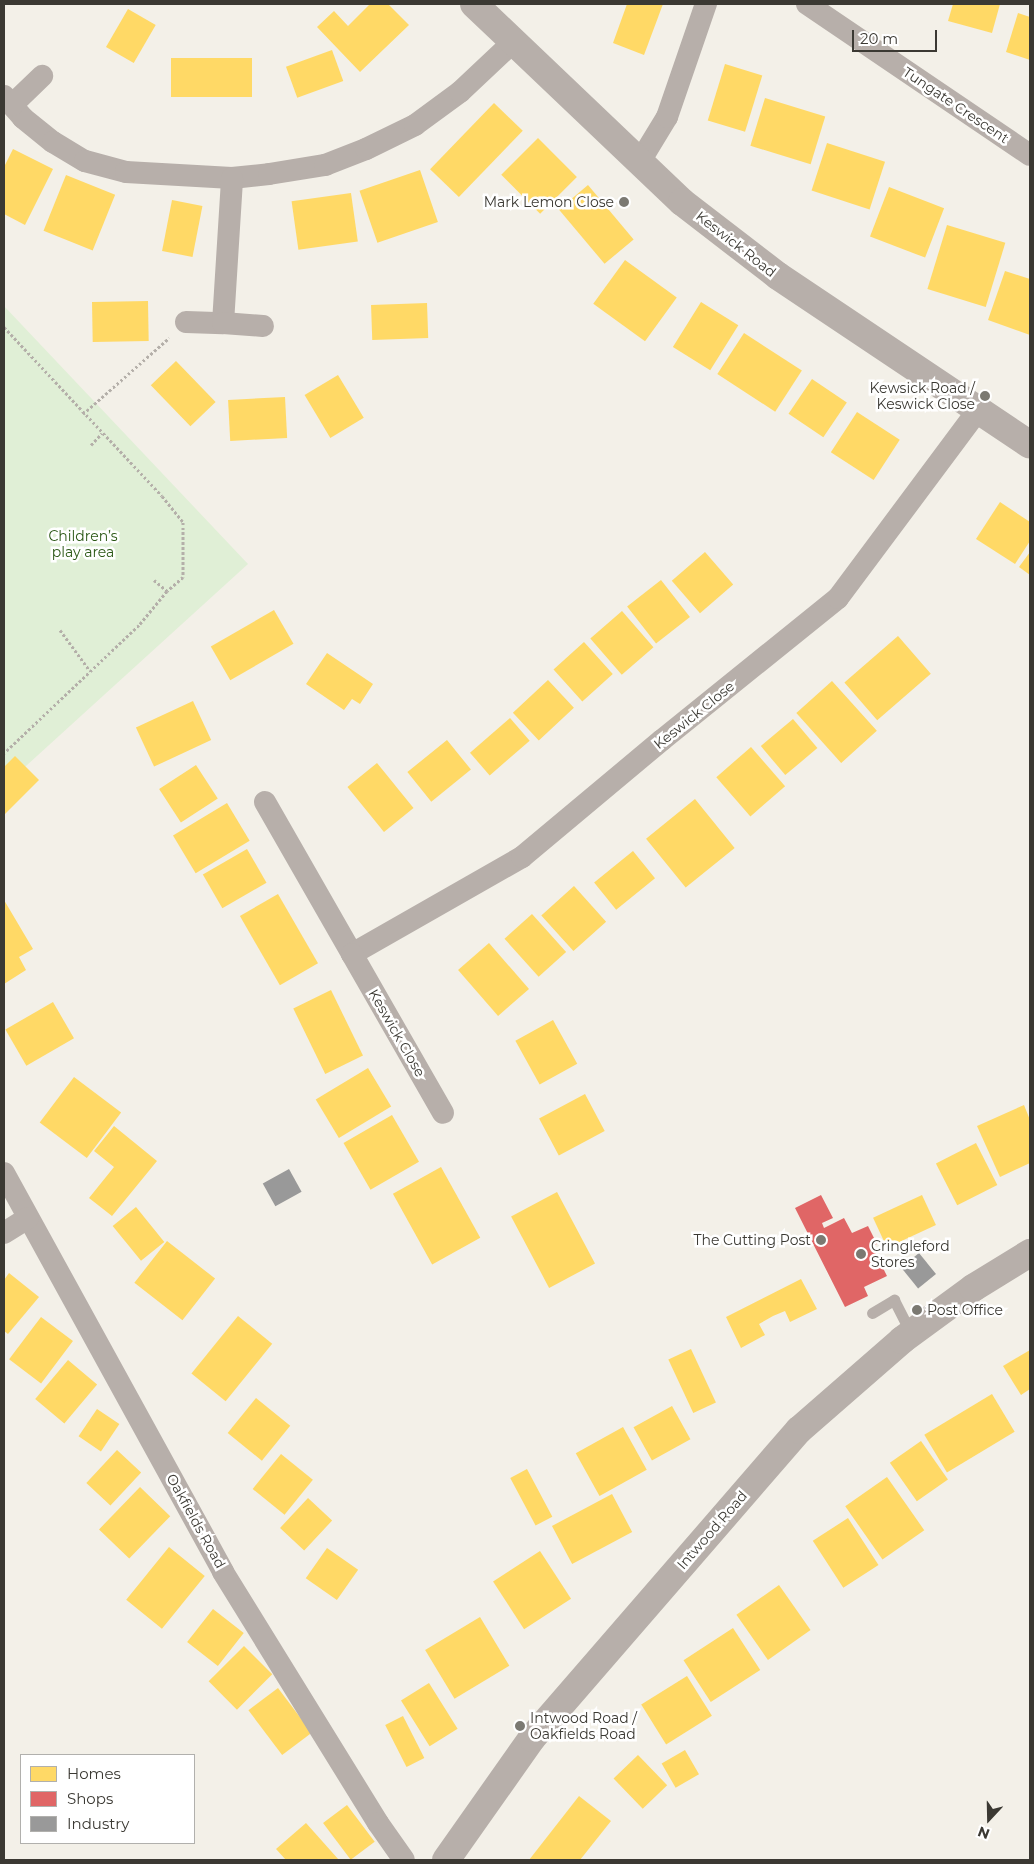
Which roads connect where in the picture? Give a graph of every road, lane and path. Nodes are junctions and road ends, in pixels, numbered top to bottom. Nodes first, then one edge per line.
1 (474, 4) edge
2 (706, 4) edge
3 (807, 4) edge
4 (513, 42) junction
5 (42, 76) dead end
6 (8, 101) edge
7 (1030, 155) edge
8 (639, 163) junction
9 (232, 178) junction
10 (186, 322) joint
11 (223, 323) junction
12 (263, 326) dead end
13 (4, 327) edge
14 (978, 410) junction
15 (83, 414) junction
16 (102, 433) junction
17 (91, 444) dead end
18 (1030, 445) edge
19 (154, 580) dead end
20 (167, 591) junction
21 (60, 630) dead end
22 (90, 670) junction
23 (4, 753) edge
24 (265, 802) dead end
25 (352, 954) junction
26 (443, 1113) dead end
27 (4, 1172) edge
28 (28, 1218) junction
29 (4, 1233) edge
30 (1030, 1253) edge
31 (872, 1313) dead end
32 (911, 1333) junction
33 (404, 1860) edge
34 (446, 1860) edge

1 - 4 street, Keswick Road
2 - 8 street
3 - 7 street, Tungate Crescent
4 - 8 street, Keswick Road
4 - 9 street
5 - 6 street
6 - 9 street
8 - 14 street, Keswick Road
9 - 11 street
10 - 11 street
10 - 15 path
11 - 12 street
13 - 15 path
14 - 18 street, Keswick Road
14 - 25 street, Keswick Close
15 - 16 path
16 - 17 path
16 - 20 path
19 - 20 path
20 - 22 path
21 - 22 path
22 - 23 path
24 - 25 street, Keswick Close
25 - 26 street, Keswick Close
27 - 28 street, Oakfields Road
28 - 29 street
28 - 33 street, Oakfields Road
30 - 32 street, Intwood Road
31 - 32 lane
32 - 34 street, Intwood Road

